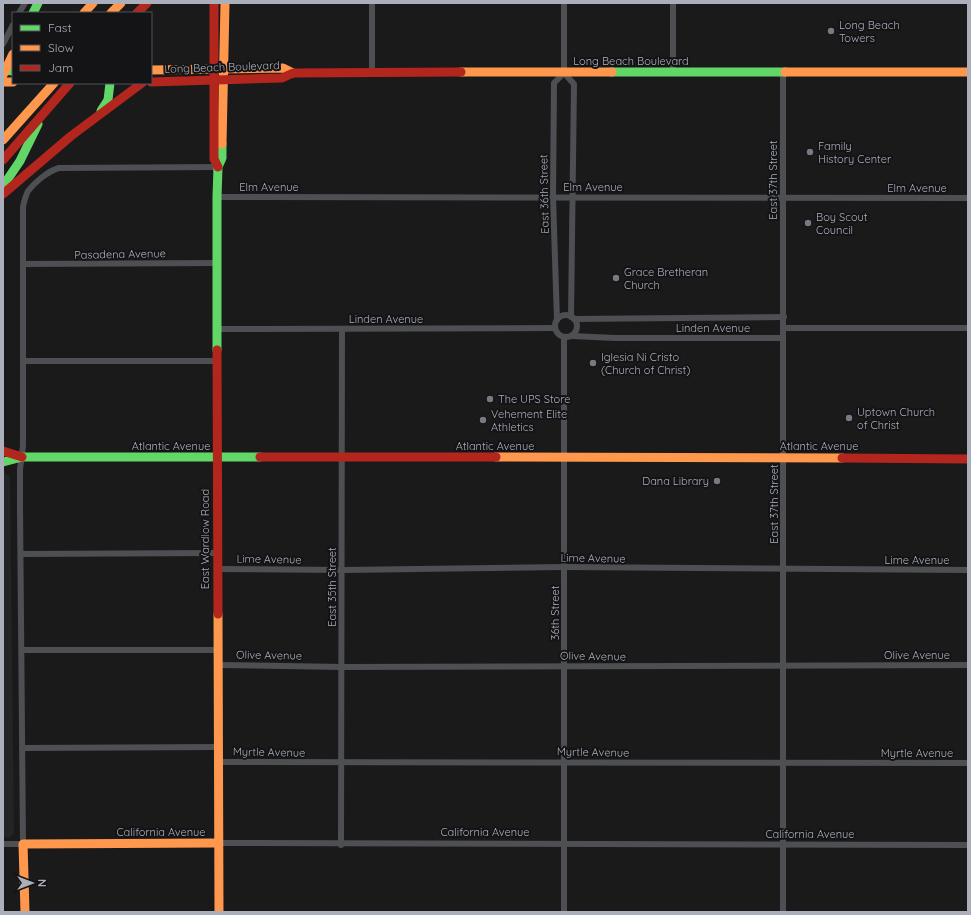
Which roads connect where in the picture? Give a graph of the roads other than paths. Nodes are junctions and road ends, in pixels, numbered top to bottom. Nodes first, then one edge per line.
1 (25, 3) edge
2 (38, 3) edge
3 (93, 3) edge
4 (121, 3) edge
5 (131, 3) edge
6 (137, 3) edge
7 (147, 3) edge
8 (214, 3) edge
9 (225, 3) edge
10 (372, 3) edge
11 (564, 3) edge
12 (673, 3) edge
13 (20, 12) edge
14 (34, 12) edge
15 (85, 12) edge
16 (112, 12) edge
17 (122, 12) edge
18 (128, 12) edge
19 (138, 12) edge
20 (12, 27) edge
21 (3, 44) edge
22 (12, 57) edge
23 (214, 69) junction
24 (224, 69) junction
25 (152, 70) edge
26 (6, 72) edge
27 (372, 72) junction
28 (673, 72) junction
29 (968, 72) edge
30 (293, 73) junction
31 (564, 73) junction
32 (783, 73) junction
33 (214, 80) junction
34 (224, 80) junction
35 (152, 82) edge
36 (43, 84) edge
37 (53, 84) edge
38 (58, 84) edge
39 (69, 84) edge
40 (110, 84) edge
41 (141, 84) edge
42 (46, 108) junction
43 (99, 115) junction
44 (3, 130) edge
45 (3, 140) edge
46 (3, 160) edge
47 (218, 167) junction
48 (3, 186) edge
49 (3, 194) edge
50 (217, 197) junction
51 (553, 197) junction
52 (573, 197) junction
53 (783, 198) junction
54 (968, 198) edge
55 (217, 263) junction
56 (23, 264) junction
57 (784, 317) junction
58 (573, 318) junction
59 (557, 320) junction
60 (555, 328) junction
61 (784, 328) junction
62 (968, 328) edge
63 (218, 329) junction
64 (342, 329) junction
65 (572, 336) junction
66 (564, 337) junction
67 (783, 338) junction
68 (24, 361) junction
69 (218, 361) junction
70 (3, 451) edge
71 (22, 457) junction
72 (342, 457) junction
73 (784, 457) junction
74 (217, 458) junction
75 (564, 458) junction
76 (968, 459) edge
77 (3, 462) edge
78 (217, 553) junction
79 (22, 554) junction
80 (565, 567) junction
81 (218, 569) junction
82 (784, 569) junction
83 (342, 570) junction
84 (968, 570) edge
85 (22, 650) junction
86 (218, 650) junction
87 (218, 665) junction
88 (565, 665) junction
89 (784, 665) junction
90 (968, 665) edge
91 (342, 666) junction
92 (218, 747) junction
93 (22, 748) junction
94 (218, 762) junction
95 (565, 762) junction
96 (342, 763) junction
97 (968, 763) edge
98 (783, 764) junction
99 (218, 843) junction
100 (3, 844) edge
101 (23, 844) junction
102 (564, 844) junction
103 (342, 845) junction
104 (968, 845) edge
105 (783, 846) junction
106 (25, 912) edge
107 (219, 912) edge
108 (564, 912) edge
109 (783, 912) edge

1 - 13 street
2 - 14 main road
3 - 15 main road
4 - 16 main road
5 - 17 main road
6 - 18 main road
7 - 19 main road
8 - 23 main road, East Wardlow Road
9 - 24 main road, East Wardlow Road
10 - 27 street
11 - 31 street
12 - 28 street
20 - 21 street
22 - 26 main road
23 - 24 main road, Long Beach Boulevard
23 - 25 main road, Long Beach Boulevard
23 - 33 main road, East Wardlow Road
24 - 30 main road, Long Beach Boulevard
24 - 34 main road, East Wardlow Road
27 - 30 main road, Long Beach Boulevard
27 - 31 main road, Long Beach Boulevard
28 - 31 main road, Long Beach Boulevard
28 - 32 main road, Long Beach Boulevard
29 - 32 main road, Long Beach Boulevard
30 - 34 main road, Long Beach Boulevard
31 - 51 street, East 36th Street
31 - 52 street
32 - 53 street, East 37th Street
33 - 34 main road, Long Beach Boulevard
33 - 35 main road, Long Beach Boulevard
33 - 47 main road, East Wardlow Road
34 - 47 main road, East Wardlow Road
36 - 44 main road
37 - 45 main road
38 - 42 main road
39 - 42 main road
40 - 43 main road
41 - 43 main road
42 - 46 main road
42 - 48 main road
43 - 49 main road
47 - 50 main road, East Wardlow Road
47 - 56 street
50 - 51 street, Elm Avenue
50 - 55 main road, East Wardlow Road
51 - 52 street, Elm Avenue
51 - 59 street, East 36th Street
52 - 53 street, Elm Avenue
52 - 58 street
53 - 54 street, Elm Avenue
53 - 57 street, East 37th Street
55 - 56 street, Pasadena Avenue
55 - 63 main road, East Wardlow Road
56 - 68 street
57 - 58 street, Linden Avenue
57 - 61 street, East 37th Street
58 - 59 street
58 - 65 street
59 - 60 street
60 - 64 street, Linden Avenue
60 - 66 street
61 - 62 street
61 - 67 street, East 37th Street
63 - 64 street, Linden Avenue
63 - 69 main road, East Wardlow Road
64 - 72 street, East 35th Street
65 - 66 street
65 - 67 street, Linden Avenue
66 - 75 street, 36th Street
67 - 73 street, East 37th Street
68 - 69 street
68 - 71 street
69 - 74 main road, East Wardlow Road
70 - 71 main road, Atlantic Avenue
71 - 74 main road, Atlantic Avenue
71 - 77 main road, Atlantic Avenue
71 - 79 street
72 - 74 main road, Atlantic Avenue
72 - 75 main road, Atlantic Avenue
72 - 83 street, East 35th Street
73 - 75 main road, Atlantic Avenue
73 - 76 main road, Atlantic Avenue
73 - 82 street, East 37th Street
74 - 78 main road, East Wardlow Road
75 - 80 street, 36th Street
78 - 79 street
78 - 81 main road, East Wardlow Road
79 - 85 street
80 - 82 street, Lime Avenue
80 - 83 street, Lime Avenue
80 - 88 street, 36th Street
81 - 83 street, Lime Avenue
81 - 86 main road, East Wardlow Road
82 - 84 street, Lime Avenue
82 - 89 street, East 37th Street
83 - 91 street, East 35th Street
85 - 86 street
85 - 93 street
86 - 87 main road, East Wardlow Road
87 - 91 street, Olive Avenue
87 - 92 main road, East Wardlow Road
88 - 89 street, Olive Avenue
88 - 91 street, Olive Avenue
88 - 95 street, 36th Street
89 - 90 street, Olive Avenue
89 - 98 street, East 37th Street
91 - 96 street, East 35th Street
92 - 93 street, Myrtle Avenue
92 - 94 main road, East Wardlow Road
93 - 101 street
94 - 96 street, Myrtle Avenue
94 - 99 main road, East Wardlow Road
95 - 96 street, Myrtle Avenue
95 - 98 street, Myrtle Avenue
95 - 102 street, 36th Street
96 - 103 street, East 35th Street
97 - 98 street, Myrtle Avenue
98 - 105 street, East 37th Street
99 - 101 main road, California Avenue
99 - 103 street, California Avenue
99 - 107 main road, East Wardlow Road
100 - 101 street, California Avenue
101 - 106 main road
102 - 103 street, California Avenue
102 - 105 street, California Avenue
102 - 108 street, 36th Street
104 - 105 street, California Avenue
105 - 109 street, East 37th Street

